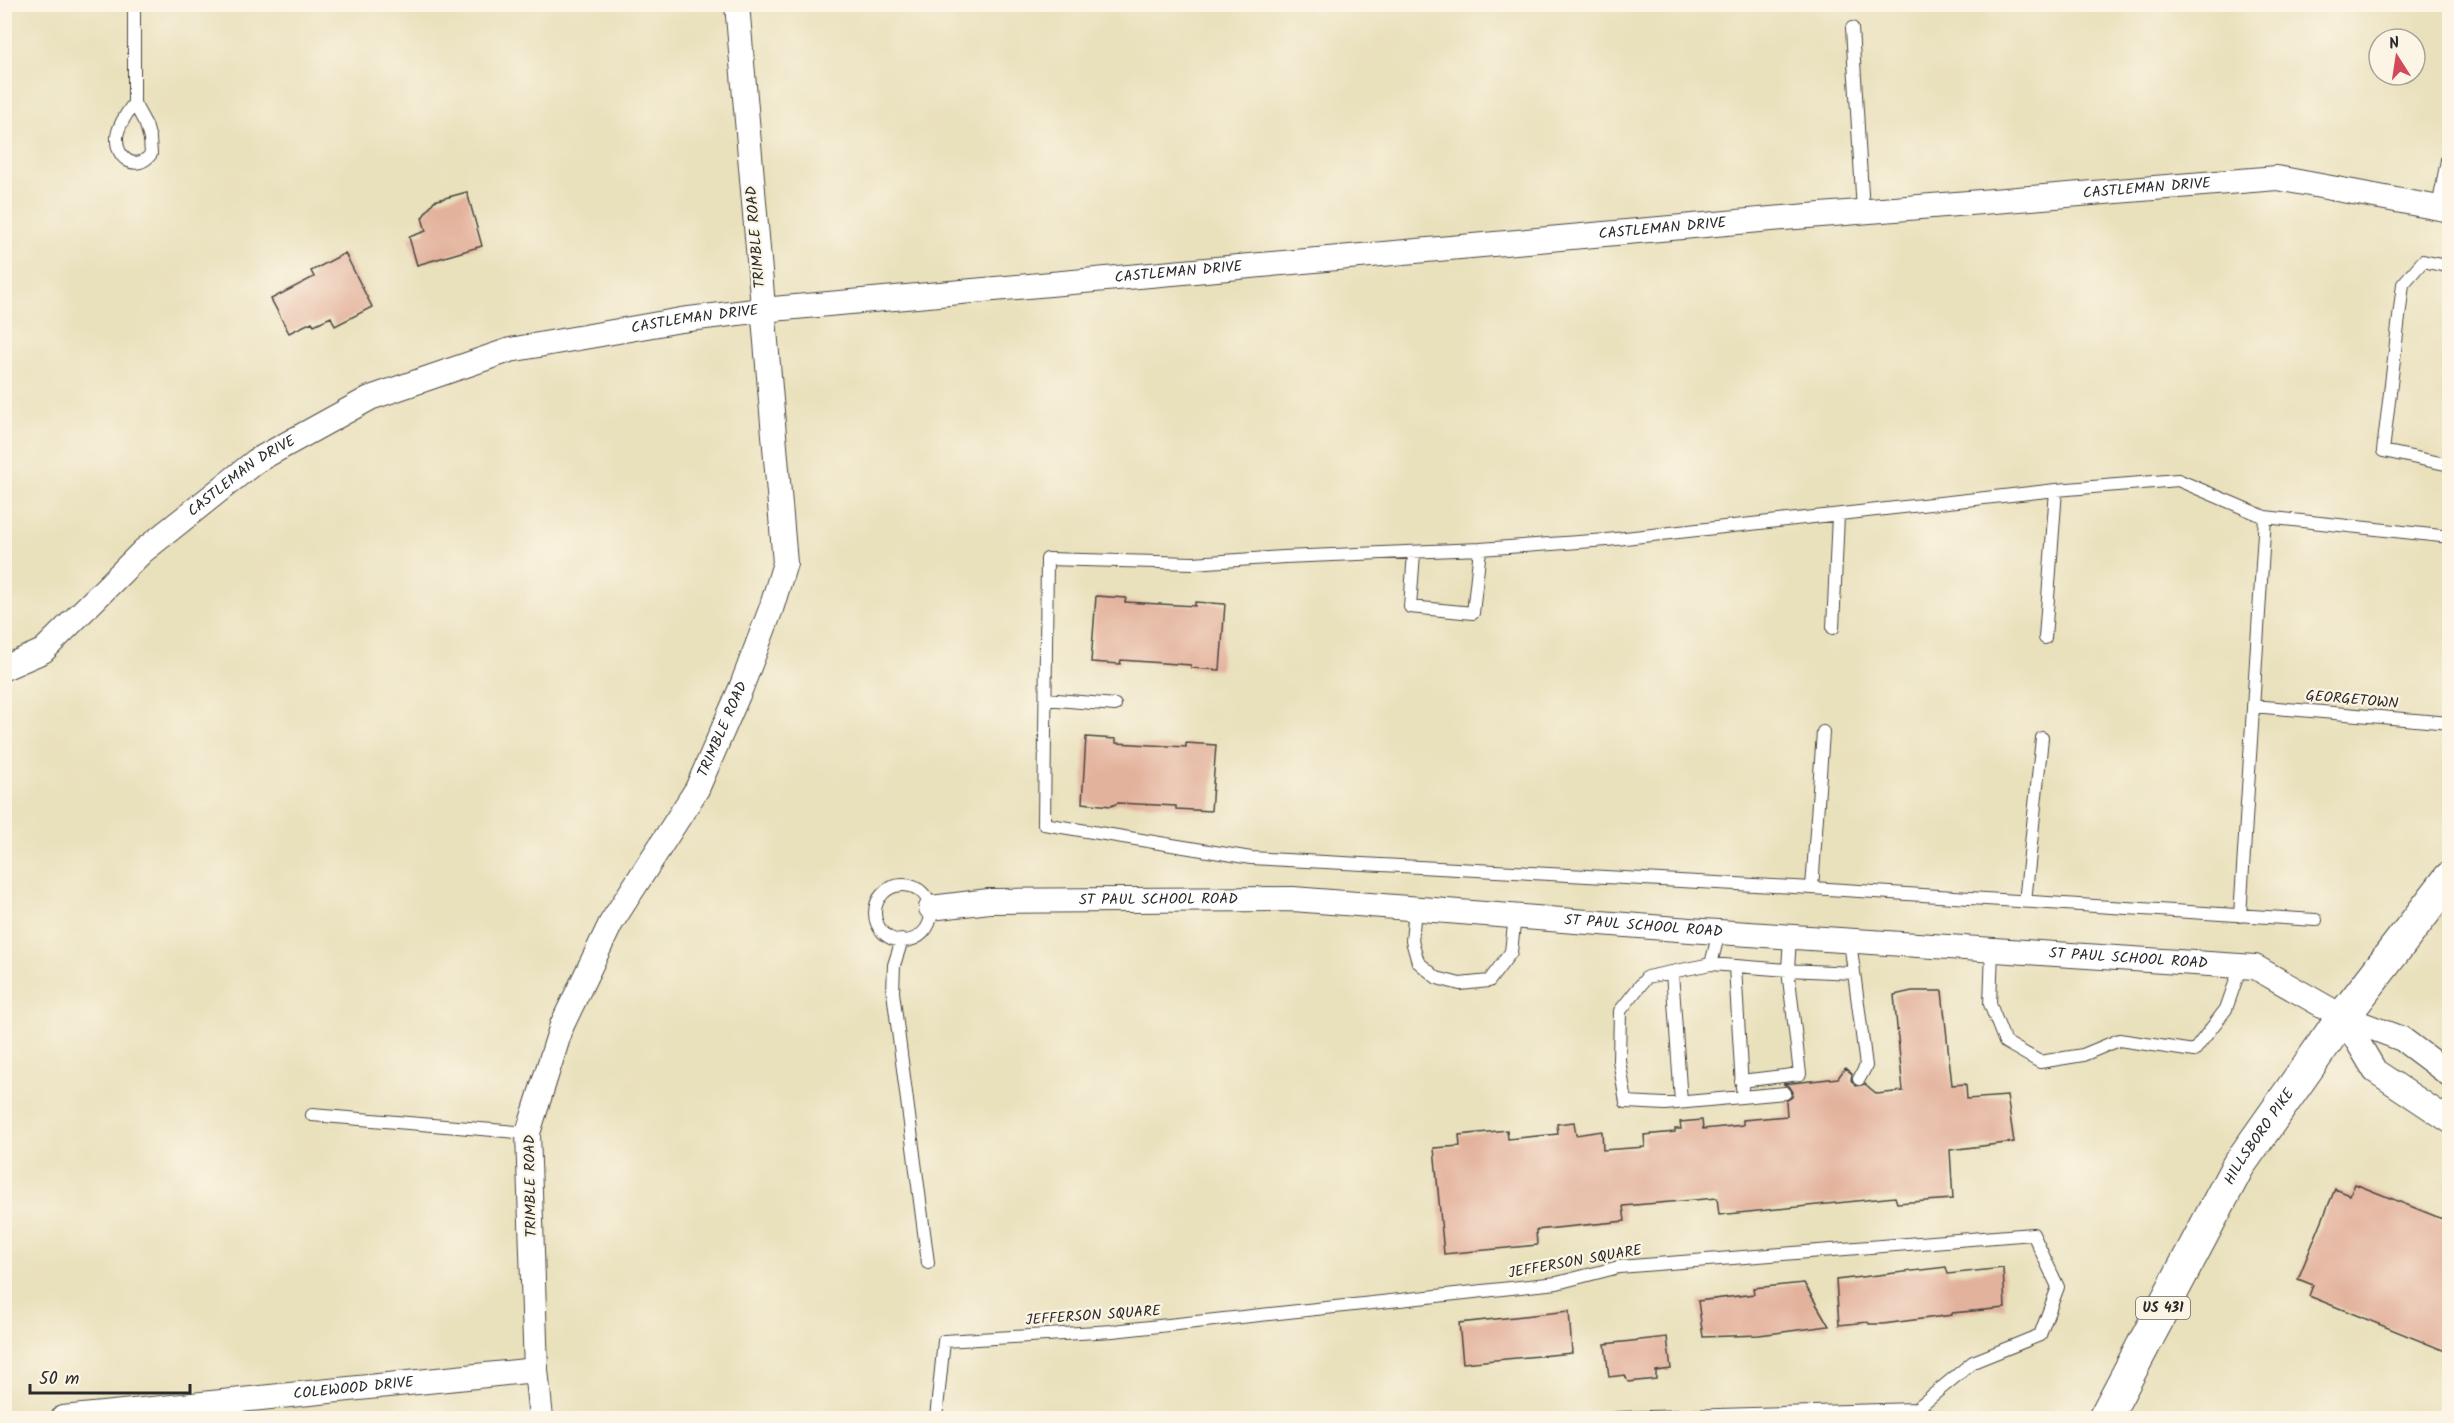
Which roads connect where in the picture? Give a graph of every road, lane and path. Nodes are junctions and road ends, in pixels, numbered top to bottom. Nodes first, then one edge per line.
1 (134, 4) edge
2 (737, 4) edge
3 (1852, 28) dead end
4 (134, 103) dead end
5 (2450, 144) edge
6 (2444, 209) edge
7 (1863, 211) junction
8 (2450, 267) edge
9 (762, 310) junction
10 (2450, 465) edge
11 (2056, 490) junction
12 (1838, 514) junction
13 (2265, 516) junction
14 (2450, 537) edge
15 (1480, 549) junction
16 (1414, 553) junction
17 (1833, 628) dead end
18 (2045, 638) dead end
19 (4, 668) edge
20 (1046, 699) junction
21 (1115, 705) dead end
22 (2253, 706) junction
23 (2450, 723) edge
24 (1823, 732) dead end
25 (2042, 738) dead end
26 (2450, 878) edge
27 (1812, 888) junction
28 (2025, 902) junction
29 (931, 908) junction
30 (1414, 908) junction
31 (1515, 916) junction
32 (2240, 916) junction
33 (2316, 920) dead end
34 (1719, 932) junction
35 (1790, 937) junction
36 (902, 940) junction
37 (1850, 941) junction
38 (1992, 950) junction
39 (1711, 964) junction
40 (1735, 966) junction
41 (2241, 966) junction
42 (1788, 970) junction
43 (1672, 972) junction
44 (1854, 973) junction
45 (2343, 1017) junction
46 (2450, 1075) edge
47 (1858, 1079) dead end
48 (1742, 1081) junction
49 (1785, 1093) dead end
50 (1742, 1096) junction
51 (1681, 1102) junction
52 (312, 1115) dead end
53 (2450, 1121) edge
54 (528, 1133) junction
55 (928, 1263) dead end
56 (536, 1370) junction
57 (1916, 1409) junction
58 (1871, 1414) edge
59 (1668, 1418) edge
60 (63, 1419) edge
61 (541, 1419) edge
62 (936, 1419) edge
63 (1617, 1419) edge
64 (1934, 1419) edge
65 (2105, 1419) edge

1 - 4 lane
2 - 9 street, TRIMBLE ROAD
3 - 7 lane
5 - 6 lane
6 - 7 street, CASTLEMAN DRIVE
7 - 9 street, CASTLEMAN DRIVE
8 - 10 lane
9 - 19 street, CASTLEMAN DRIVE
9 - 54 street, TRIMBLE ROAD
11 - 12 lane
11 - 13 lane
11 - 18 lane
12 - 15 lane
12 - 17 lane
13 - 14 lane
13 - 22 lane
15 - 16 lane
15 - 16 lane
16 - 20 lane
20 - 21 lane
20 - 27 lane
22 - 23 lane, GEORGETOWN
22 - 32 lane
24 - 27 lane
25 - 28 lane
26 - 45 main road, HILLSBORO PIKE / US 431
27 - 28 lane
28 - 32 lane
29 - 30 street, ST PAUL SCHOOL ROAD
29 - 36 lane
29 - 36 lane
30 - 31 street, ST PAUL SCHOOL ROAD
30 - 31 lane
31 - 34 street, ST PAUL SCHOOL ROAD
32 - 33 lane
34 - 35 street, ST PAUL SCHOOL ROAD
34 - 39 lane
35 - 37 street, ST PAUL SCHOOL ROAD
35 - 42 lane
36 - 55 lane
37 - 38 street, ST PAUL SCHOOL ROAD
37 - 44 lane
38 - 41 street, ST PAUL SCHOOL ROAD
38 - 41 lane
39 - 40 lane
39 - 43 lane
40 - 42 lane
40 - 48 lane
41 - 45 street, ST PAUL SCHOOL ROAD
42 - 44 lane
42 - 48 lane
43 - 51 lane
43 - 51 lane
44 - 47 lane
45 - 46 street, ST PAUL SCHOOL ROAD
45 - 53 street
45 - 65 main road, HILLSBORO PIKE / US 431
48 - 50 lane
49 - 50 lane
50 - 51 lane
52 - 54 lane
54 - 56 street, TRIMBLE ROAD
56 - 60 street, COLEWOOD DRIVE
56 - 61 street, TRIMBLE ROAD
57 - 58 lane
57 - 62 lane, JEFFERSON SQUARE
57 - 64 lane
58 - 59 lane
59 - 63 lane

